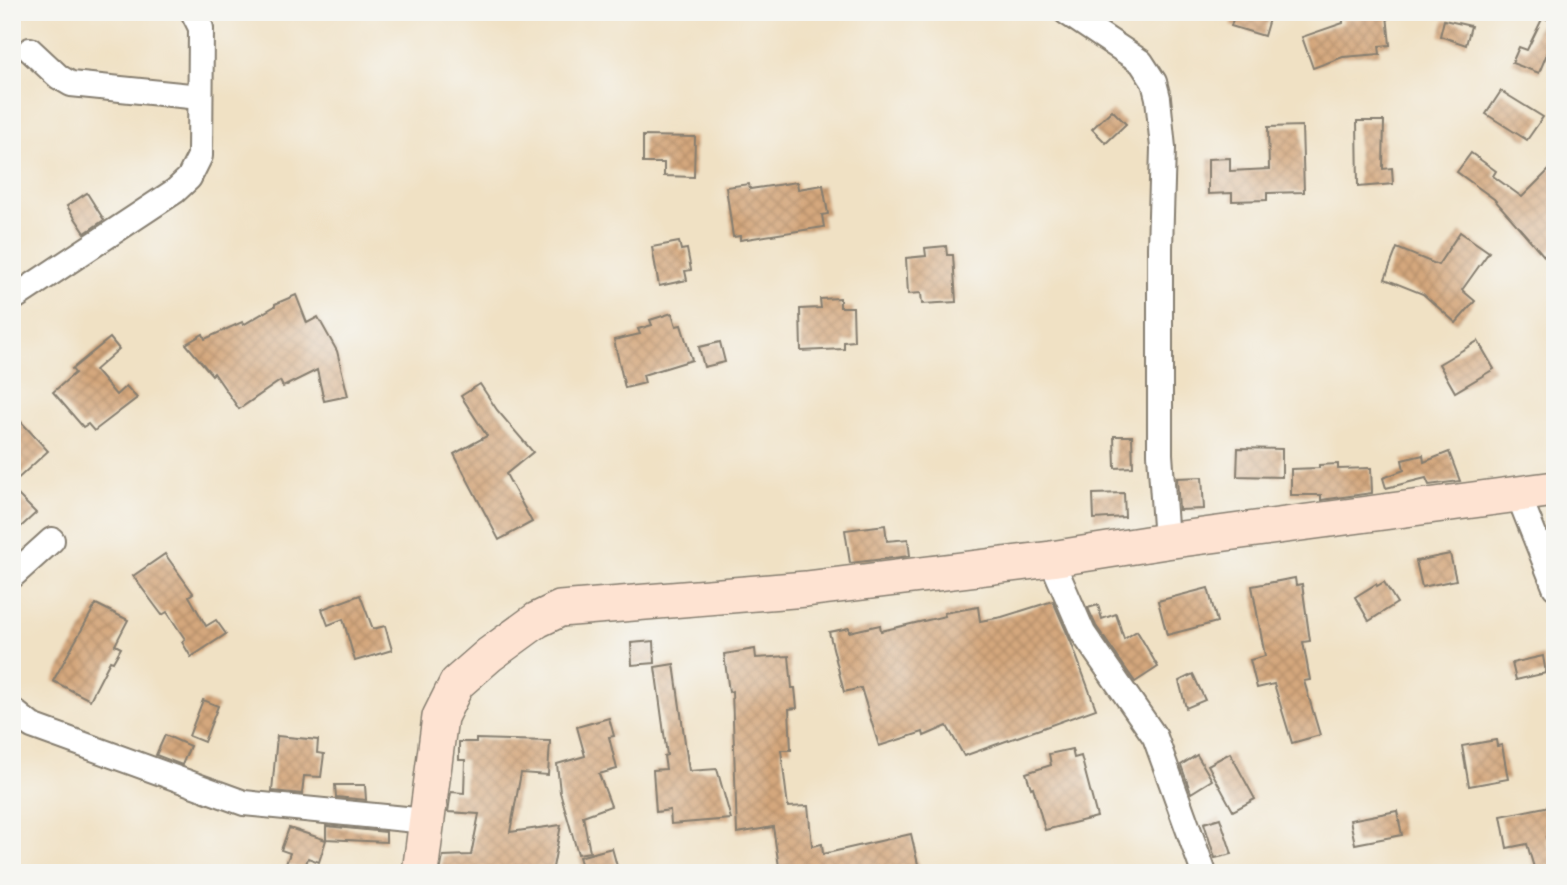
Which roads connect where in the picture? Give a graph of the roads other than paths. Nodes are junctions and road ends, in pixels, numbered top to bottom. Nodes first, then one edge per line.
1 (193, 12) edge
2 (1066, 12) edge
3 (30, 50) dead end
4 (200, 97) junction
5 (12, 299) edge
6 (1555, 489) edge
7 (1518, 494) junction
8 (52, 540) dead end
9 (1166, 541) junction
10 (1051, 559) junction
11 (12, 576) edge
12 (1555, 587) edge
13 (12, 710) edge
14 (426, 821) junction
15 (420, 873) edge
16 (1204, 873) edge

1 - 4 street
2 - 9 street
3 - 4 street
4 - 5 street
6 - 7 street
7 - 9 street
7 - 12 street
8 - 11 street
9 - 10 street
10 - 14 street
10 - 16 street
13 - 14 street
14 - 15 street

